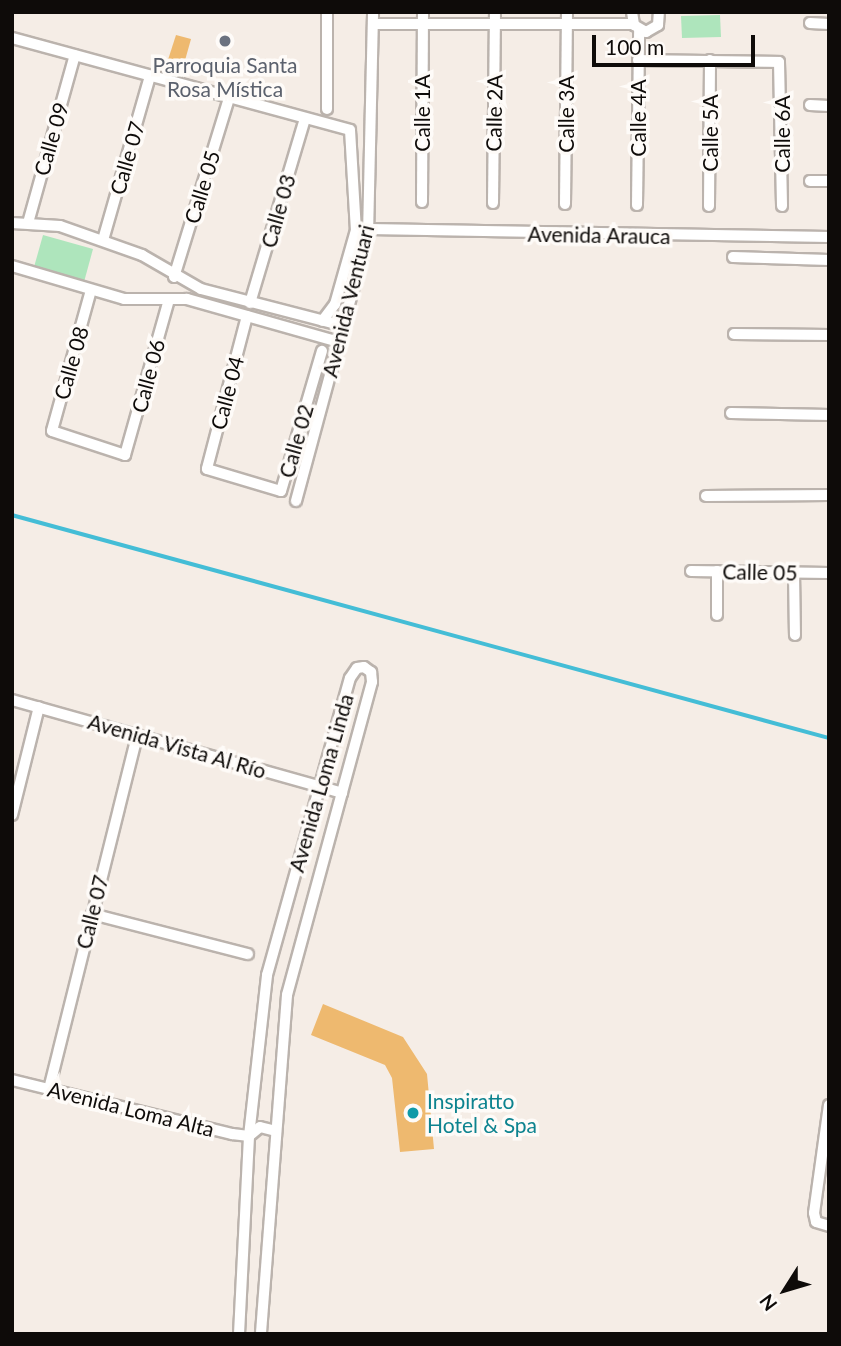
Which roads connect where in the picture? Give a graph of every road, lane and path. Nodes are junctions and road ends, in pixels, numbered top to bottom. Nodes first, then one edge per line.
1 (327, 12) edge
2 (659, 12) edge
3 (373, 18) edge
4 (423, 18) edge
5 (495, 18) edge
6 (567, 18) edge
7 (635, 22) edge
8 (810, 23) dead end
9 (829, 24) edge
10 (12, 38) edge
11 (75, 55) junction
12 (638, 60) junction
13 (710, 61) junction
14 (150, 76) junction
15 (229, 98) junction
16 (810, 105) dead end
17 (829, 106) edge
18 (327, 108) dead end
19 (305, 119) junction
20 (810, 181) dead end
21 (829, 181) edge
22 (422, 202) dead end
23 (493, 203) dead end
24 (565, 204) dead end
25 (638, 205) dead end
26 (709, 206) dead end
27 (782, 206) dead end
28 (12, 223) edge
29 (27, 223) junction
30 (369, 229) junction
31 (829, 237) edge
32 (103, 240) junction
33 (733, 257) dead end
34 (829, 260) edge
35 (13, 267) edge
36 (174, 276) junction
37 (201, 289) junction
38 (91, 290) junction
39 (169, 299) junction
40 (197, 302) junction
41 (250, 303) junction
42 (247, 316) junction
43 (322, 321) junction
44 (344, 326) junction
45 (734, 334) dead end
46 (829, 335) edge
47 (339, 342) junction
48 (322, 351) dead end
49 (731, 414) dead end
50 (829, 415) edge
51 (127, 453) joint
52 (282, 491) joint
53 (829, 495) edge
54 (706, 496) dead end
55 (296, 501) dead end
56 (691, 571) dead end
57 (717, 571) junction
58 (794, 573) junction
59 (829, 573) edge
60 (717, 615) dead end
61 (795, 635) dead end
62 (12, 700) edge
63 (39, 707) junction
64 (137, 735) junction
65 (320, 786) junction
66 (342, 793) junction
67 (12, 815) edge
68 (92, 914) junction
69 (248, 954) dead end
70 (12, 1080) edge
71 (49, 1089) junction
72 (829, 1105) edge
73 (275, 1131) junction
74 (249, 1136) junction
75 (251, 1160) junction
76 (274, 1163) junction
77 (829, 1226) edge
78 (239, 1334) edge
79 (261, 1334) edge

1 - 18 street
2 - 7 street
3 - 4 street
3 - 30 street, Avenida Ventuari
4 - 5 street
4 - 22 street, Calle 1A
5 - 6 street
5 - 23 street, Calle 2A
6 - 7 street
6 - 24 street, Calle 3A
7 - 12 street, Calle 4A
8 - 9 street
10 - 11 street
11 - 14 street
11 - 29 street, Calle 09
12 - 13 street
12 - 25 street, Calle 4A
13 - 26 street, Calle 5A
13 - 27 street, Calle 6A
14 - 15 street
14 - 32 street, Calle 07
15 - 19 street
15 - 36 street, Calle 05
16 - 17 street
19 - 41 street, Calle 03
19 - 43 street
20 - 21 street
28 - 29 street
29 - 32 street
30 - 31 street, Avenida Arauca
30 - 44 street, Avenida Ventuari
32 - 36 street
33 - 34 street
35 - 38 street
36 - 37 street
37 - 40 street
37 - 41 street
38 - 39 street
38 - 51 street, Calle 08
39 - 40 street
39 - 51 street, Calle 06
40 - 42 street
41 - 43 street
42 - 47 street
42 - 52 street, Calle 04
43 - 44 street
44 - 47 street, Avenida Ventuari
45 - 46 street
47 - 55 street, Avenida Ventuari
48 - 52 street, Calle 02
49 - 50 street
53 - 54 street
56 - 57 street, Calle 05
57 - 58 street, Calle 05
57 - 60 street
58 - 59 street, Calle 05
58 - 61 street
62 - 63 street, Avenida Vista Al Río
63 - 64 street, Avenida Vista Al Río
63 - 67 street
64 - 65 street, Avenida Vista Al Río
64 - 68 street, Calle 07
65 - 66 street, Avenida Vista Al Río
65 - 66 street, Avenida Loma Linda
65 - 74 street, Avenida Loma Linda
66 - 73 street, Avenida Loma Linda
68 - 69 street
68 - 71 street, Calle 07
70 - 71 street, Avenida Loma Alta
71 - 74 street, Avenida Loma Alta
72 - 77 street
73 - 74 street
73 - 76 street, Avenida Loma Linda
74 - 75 street, Avenida Loma Linda
75 - 76 street
75 - 78 street, Avenida Loma Linda
76 - 79 street, Avenida Loma Linda

